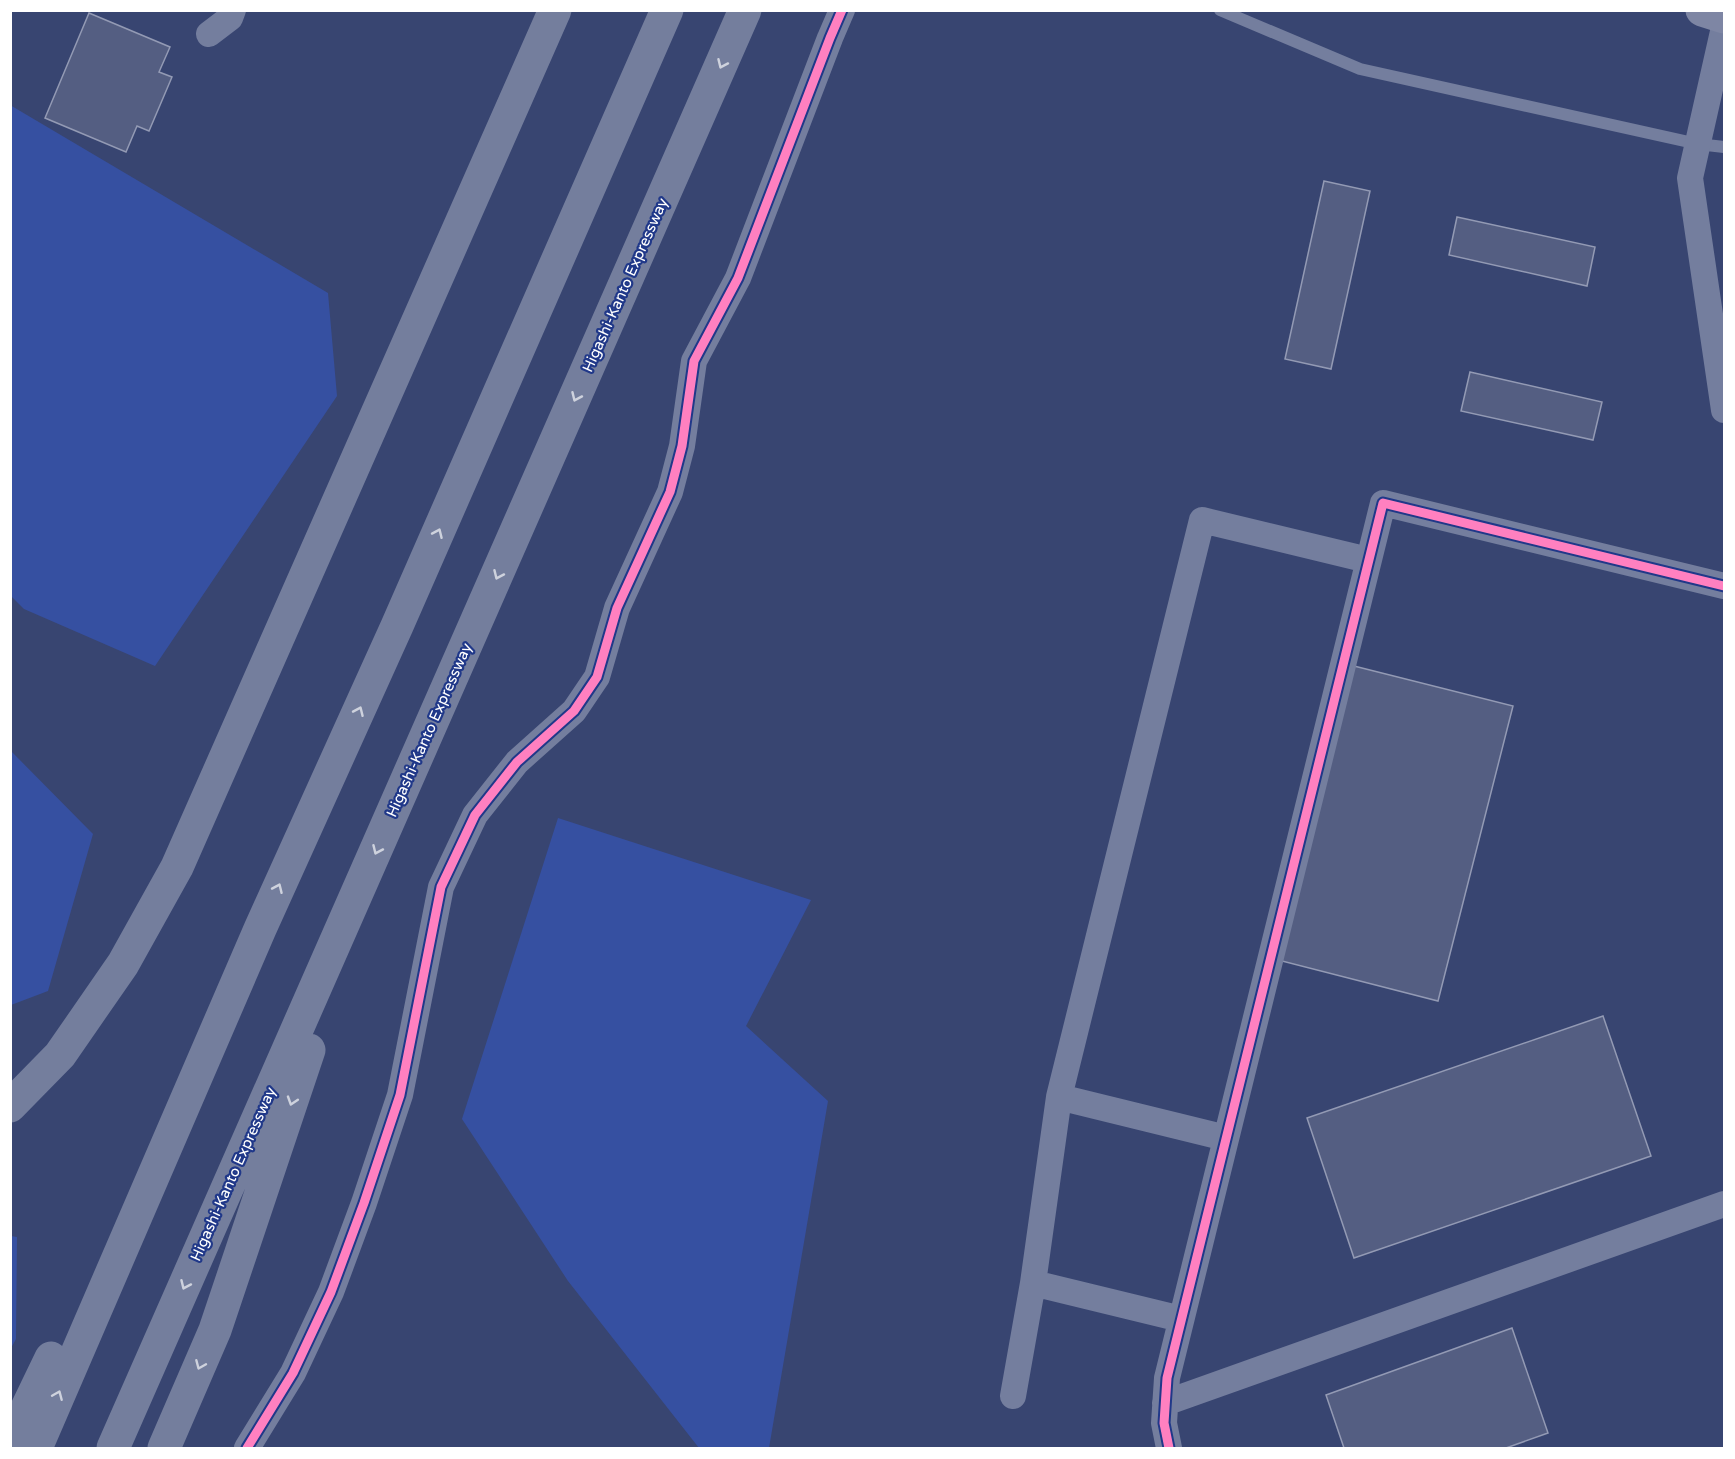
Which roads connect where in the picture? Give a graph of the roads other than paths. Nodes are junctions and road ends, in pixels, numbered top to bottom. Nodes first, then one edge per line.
1 (233, 10) edge
2 (555, 10) edge
3 (667, 10) edge
4 (745, 10) edge
5 (842, 10) edge
6 (1220, 10) edge
7 (1702, 10) edge
8 (1725, 17) edge
9 (1725, 27) edge
10 (209, 34) dead end
11 (1698, 144) junction
12 (1725, 147) edge
13 (1725, 410) edge
14 (1368, 560) junction
15 (1725, 586) edge
16 (352, 905) junction
17 (260, 928) junction
18 (1059, 1097) junction
19 (10, 1106) edge
20 (1226, 1138) junction
21 (1725, 1204) edge
22 (1033, 1283) junction
23 (1181, 1319) junction
24 (1013, 1396) dead end
25 (1165, 1403) junction
26 (10, 1443) edge
27 (36, 1449) edge
28 (113, 1449) edge
29 (164, 1449) edge
30 (248, 1449) edge
31 (1169, 1449) edge

1 - 10 street
2 - 19 highway
17 -> 3 highway
4 -> 16 highway, Higashi-Kanto Expressway
5 - 30 street
6 - 11 lane
7 - 8 main road
9 - 11 street
11 - 12 lane
11 - 13 street
14 - 15 street
14 - 18 street
14 - 20 street
16 -> 28 highway, Higashi-Kanto Expressway
16 -> 29 highway
17 - 26 highway
27 -> 17 highway
18 - 20 street
18 - 22 street
20 - 23 street
21 - 25 street
22 - 23 street
22 - 24 street
23 - 25 street
25 - 31 street

